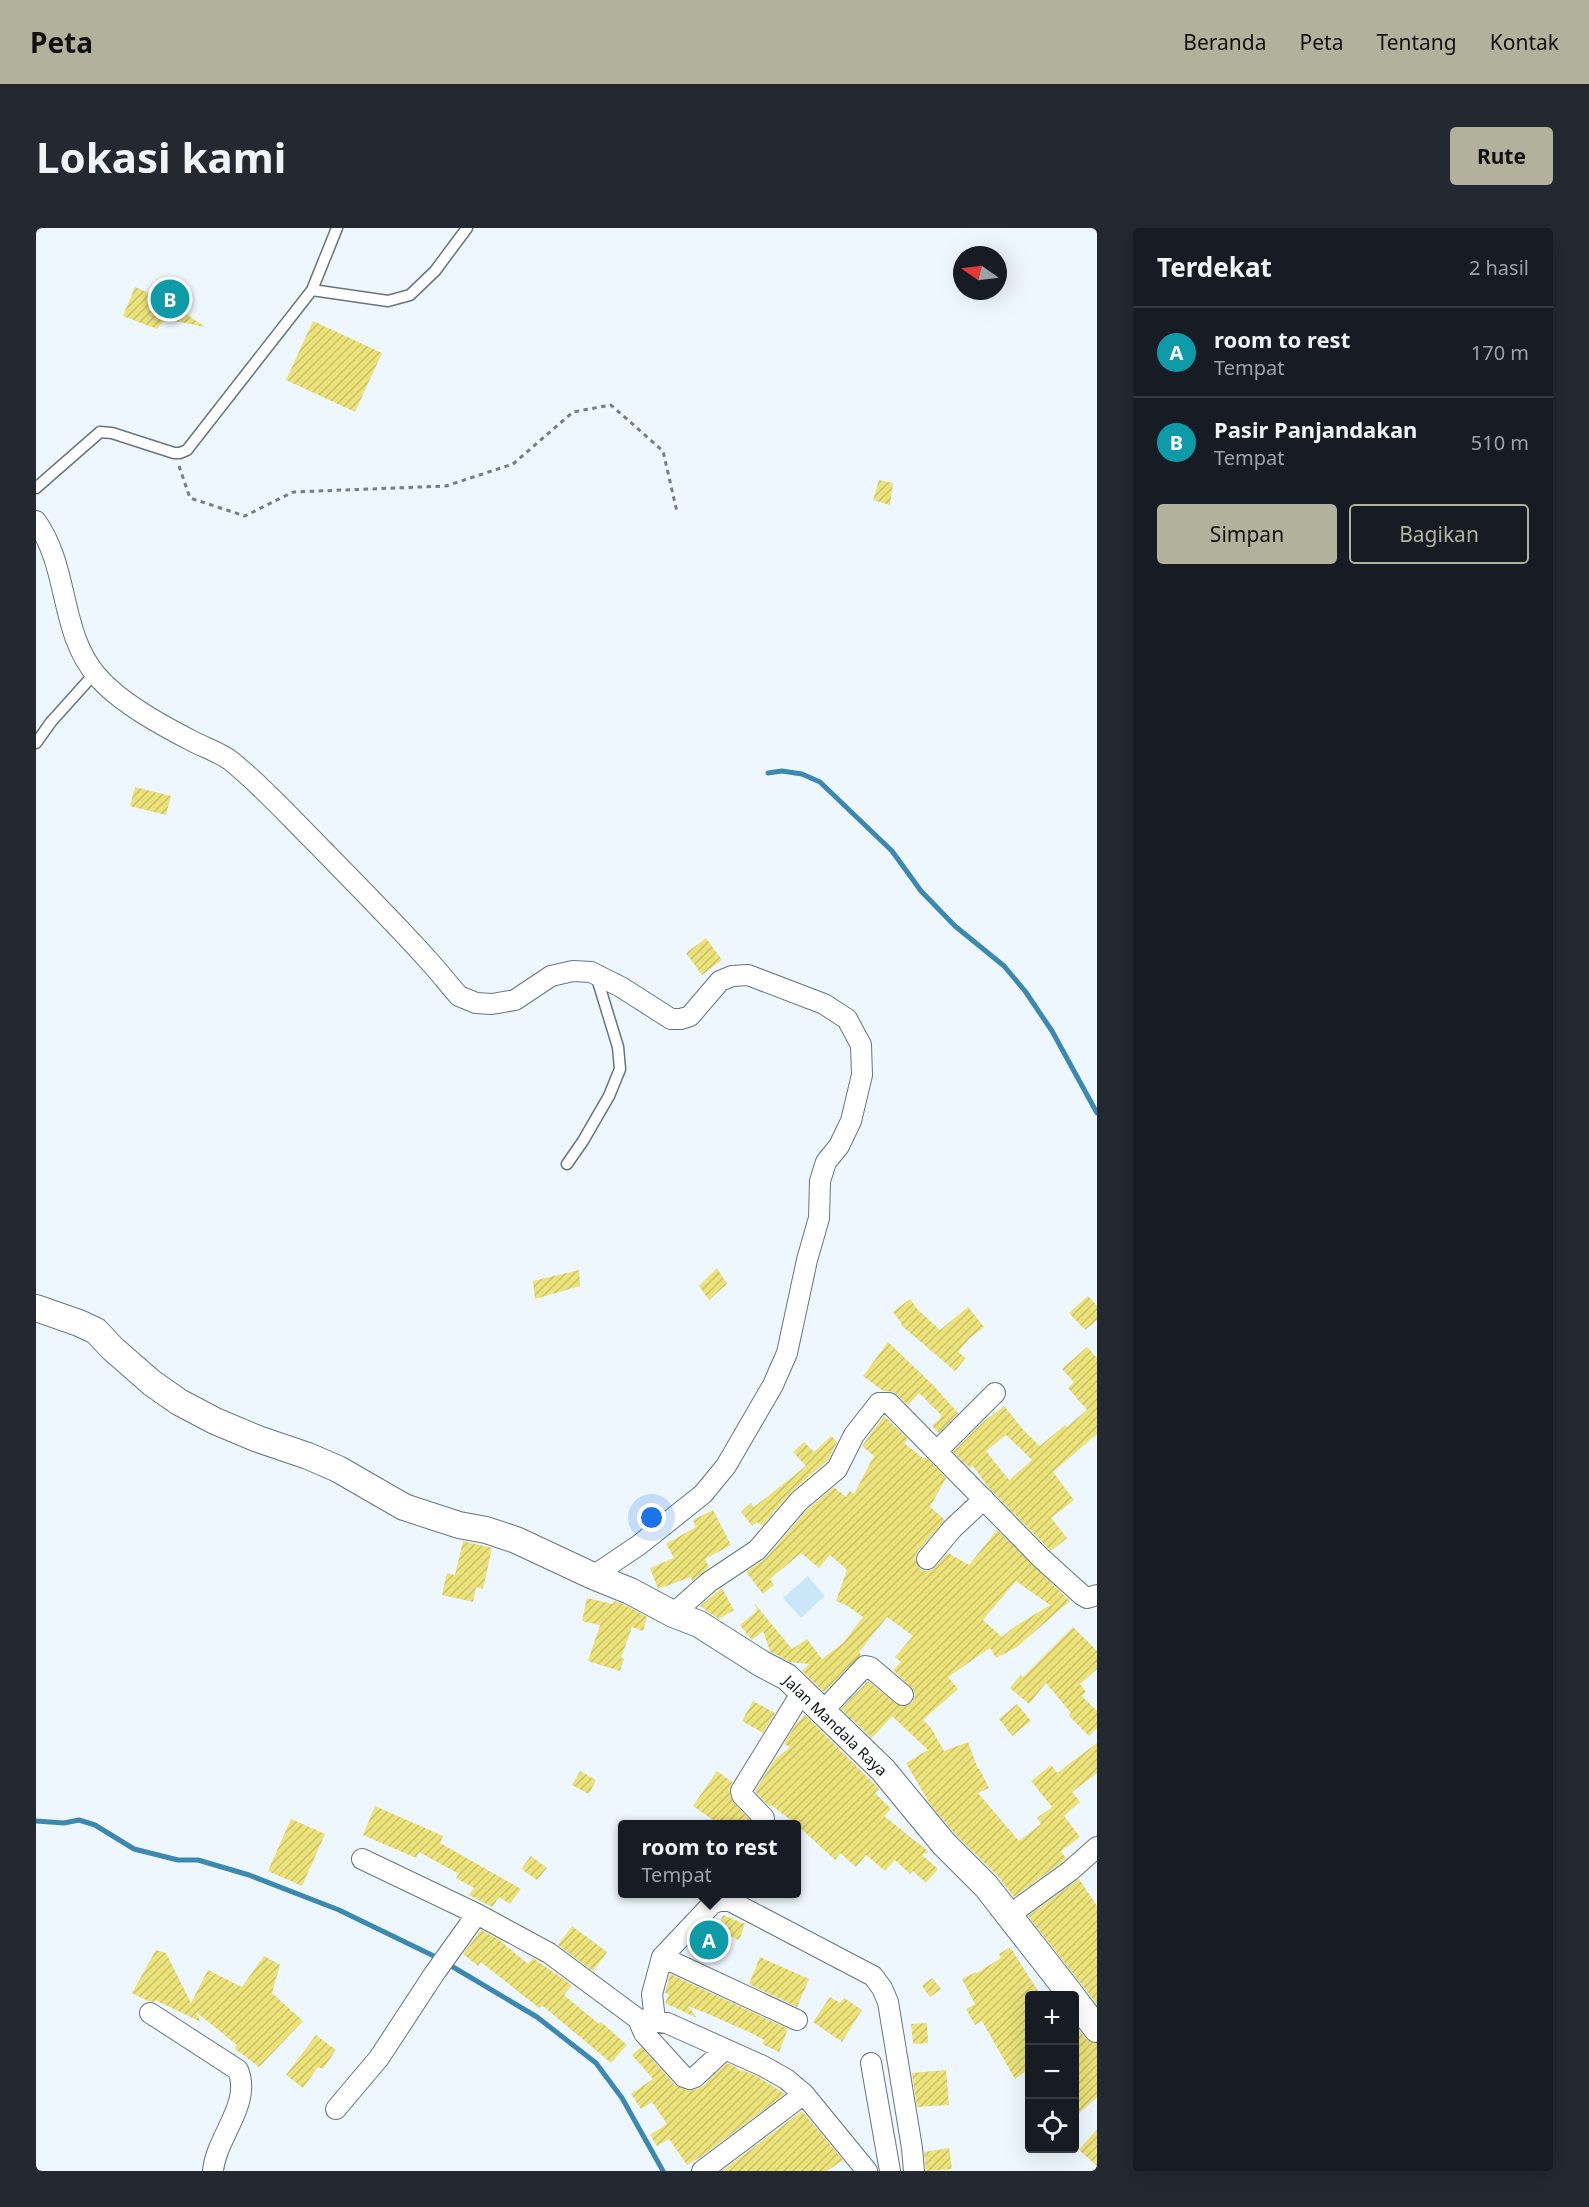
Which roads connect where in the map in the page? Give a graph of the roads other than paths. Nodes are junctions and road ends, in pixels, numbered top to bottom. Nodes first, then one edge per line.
1 (337, 228) edge
2 (467, 228) edge
3 (312, 290) junction
4 (36, 488) edge
5 (36, 521) edge
6 (94, 673) junction
7 (36, 743) edge
8 (604, 979) junction
9 (605, 1009) junction
10 (567, 1164) dead end
11 (36, 1308) edge
12 (994, 1393) dead end
13 (936, 1451) junction
14 (984, 1499) junction
15 (927, 1559) dead end
16 (592, 1576) junction
17 (1097, 1595) edge
18 (673, 1614) junction
19 (802, 1692) junction
20 (903, 1695) dead end
21 (823, 1711) junction
22 (764, 1818) dead end
23 (1097, 1847) edge
24 (362, 1859) dead end
25 (477, 1914) junction
26 (1010, 1917) junction
27 (662, 1957) junction
28 (1069, 1991) edge
29 (1079, 2006) edge
30 (150, 2013) dead end
31 (646, 2019) junction
32 (797, 2020) dead end
33 (1097, 2029) edge
34 (724, 2050) junction
35 (871, 2063) dead end
36 (804, 2094) junction
37 (336, 2109) dead end
38 (863, 2170) edge
39 (213, 2171) edge
40 (702, 2171) edge
41 (891, 2171) edge
42 (914, 2171) edge

1 - 3 lane
2 - 3 lane
3 - 4 lane
5 - 6 street
6 - 7 lane
6 - 8 street
8 - 9 lane
8 - 9 lane
8 - 16 street
9 - 10 lane
11 - 16 street, Jalan Mandala Raya
12 - 13 street
13 - 14 street
13 - 18 street
14 - 15 street
14 - 17 street
16 - 18 street, Jalan Mandala Raya
18 - 19 street, Jalan Mandala Raya
19 - 21 street, Jalan Mandala Raya
19 - 22 street
20 - 21 street
21 - 26 street, Jalan Mandala Raya
23 - 26 street
24 - 25 street
25 - 31 street
25 - 37 street
26 - 28 street, Jalan Mandala Raya
27 - 31 street
27 - 32 street
27 - 42 street
29 - 33 street
30 - 39 street
31 - 34 street
31 - 34 street
34 - 36 street
35 - 41 street
36 - 38 street
36 - 40 street

